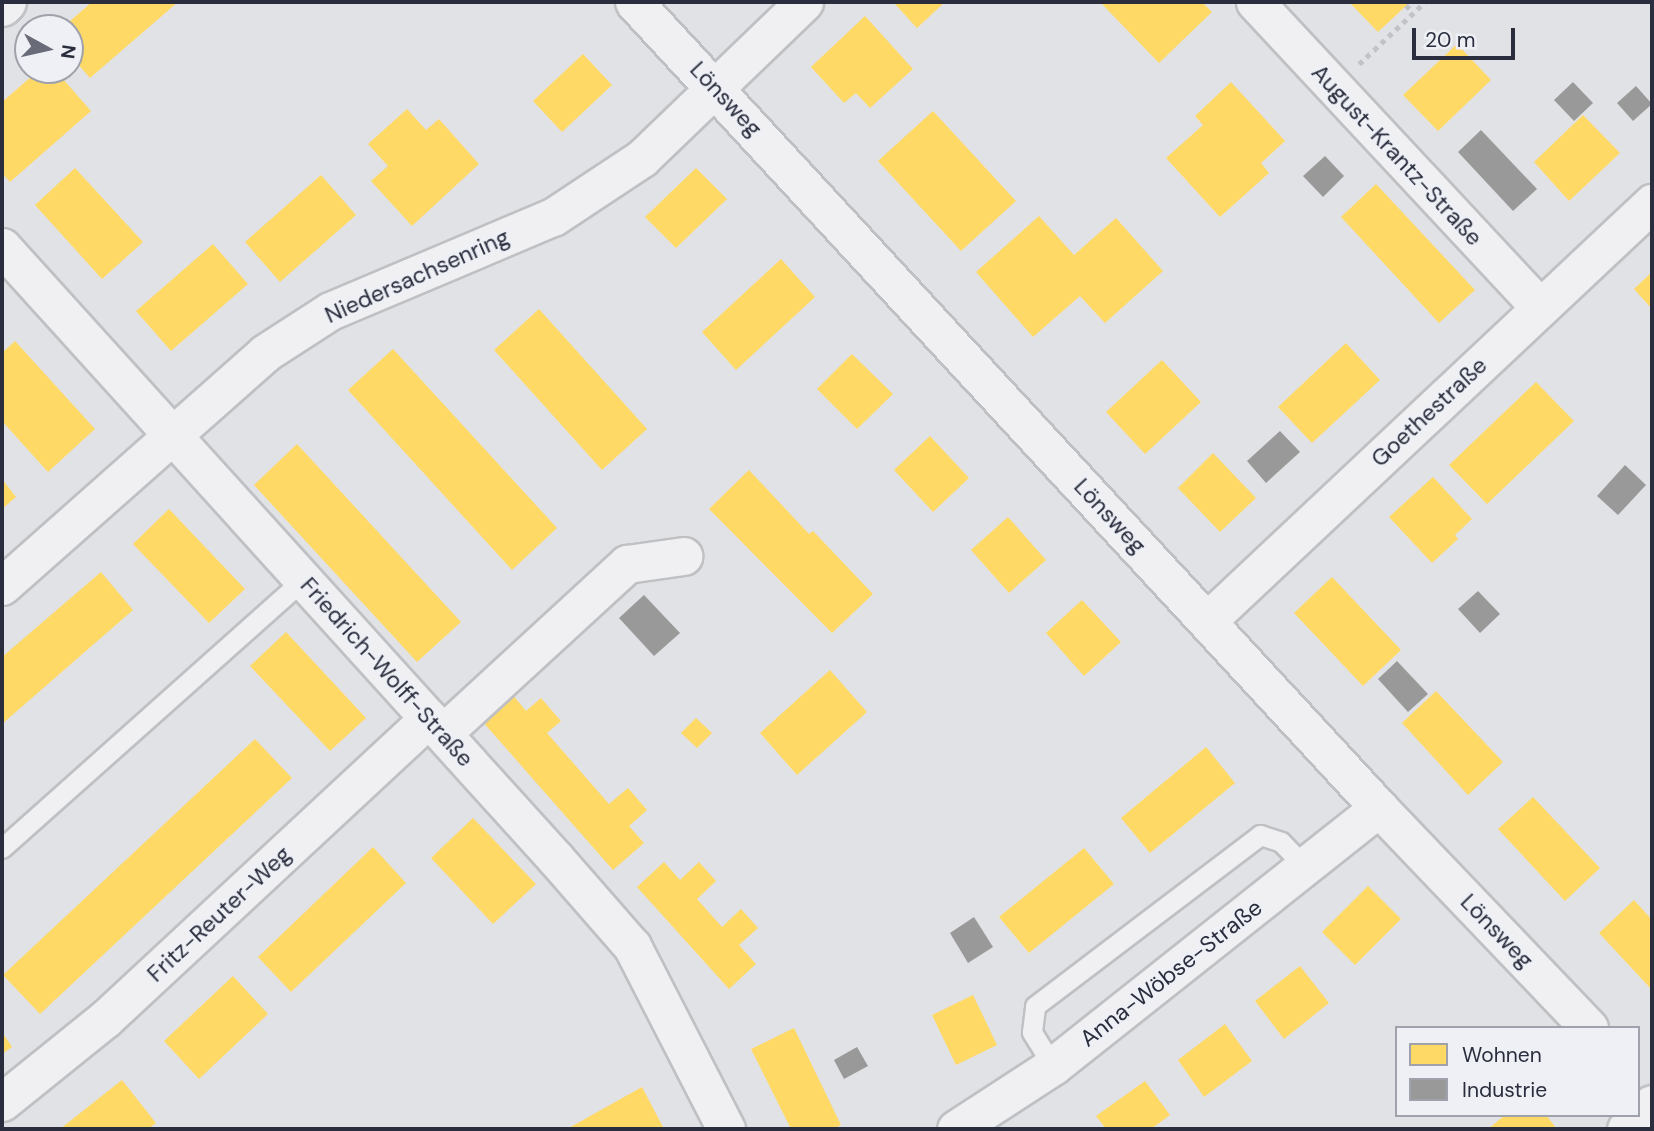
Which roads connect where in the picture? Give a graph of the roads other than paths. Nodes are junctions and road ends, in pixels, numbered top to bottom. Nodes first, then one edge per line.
1 (7, 2) edge
2 (635, 2) edge
3 (804, 2) edge
4 (1255, 2) edge
5 (2, 6) edge
6 (715, 87) junction
7 (1652, 203) edge
8 (2, 247) edge
9 (1540, 308) junction
10 (171, 433) junction
11 (683, 556) dead end
12 (303, 580) junction
13 (2, 586) edge
14 (1208, 621) junction
15 (436, 725) junction
16 (1379, 808) junction
17 (2, 848) edge
18 (1305, 867) junction
19 (1587, 1026) edge
20 (1053, 1066) junction
21 (1640, 1082) edge
22 (1652, 1095) edge
23 (2, 1102) edge
24 (726, 1129) edge
25 (957, 1129) edge

1 - 5 street
2 - 6 street, Lönsweg
3 - 6 street, Niedersachsenring
4 - 9 street, August-Krantz-Straße
6 - 10 street, Niedersachsenring
6 - 14 street, Lönsweg
7 - 9 street, Goethestraße
8 - 10 street, Friedrich-Wolff-Straße
9 - 14 street, Goethestraße
10 - 12 street, Friedrich-Wolff-Straße
10 - 13 street, Niedersachsenring
11 - 15 street, Fritz-Reuter-Weg
12 - 15 street, Friedrich-Wolff-Straße
12 - 17 lane
14 - 16 street, Lönsweg
15 - 23 street, Fritz-Reuter-Weg
15 - 24 street, Friedrich-Wolff-Straße
16 - 18 street, Anna-Wöbse-Straße
16 - 19 street, Lönsweg
18 - 20 street, Anna-Wöbse-Straße
18 - 20 lane
20 - 25 street, Anna-Wöbse-Straße
21 - 22 street

